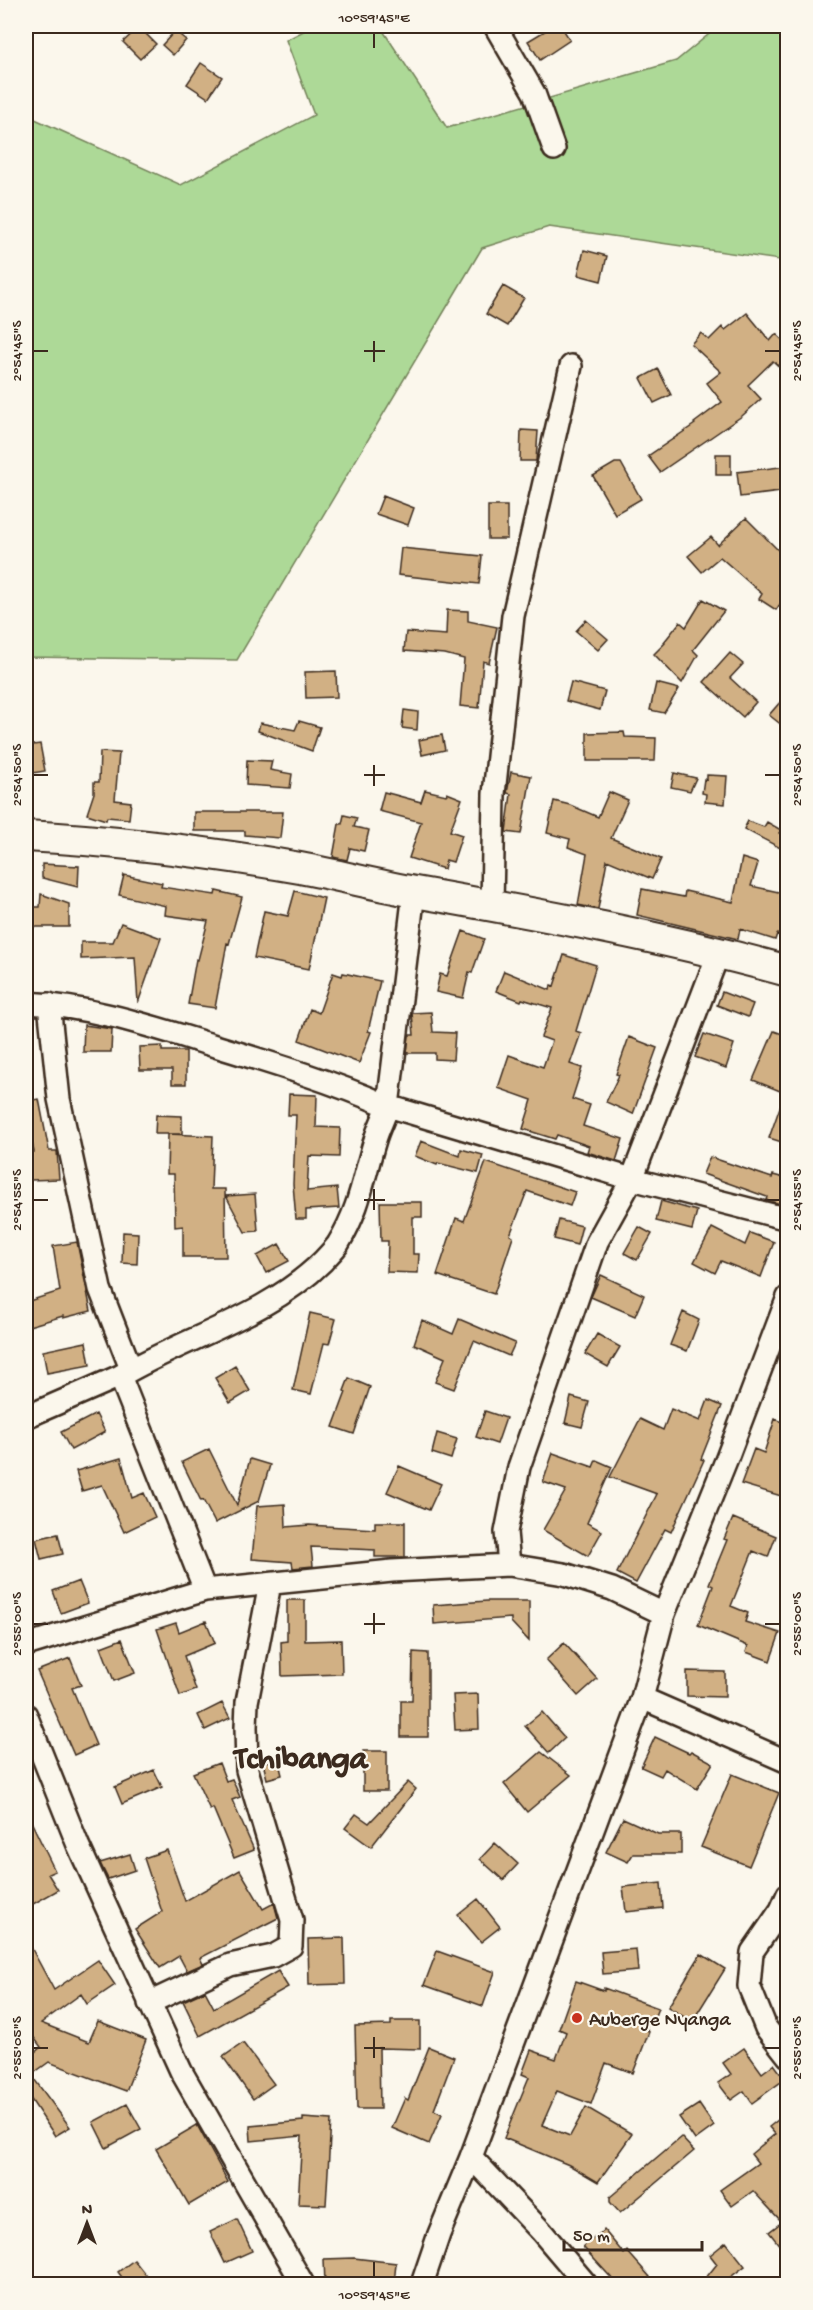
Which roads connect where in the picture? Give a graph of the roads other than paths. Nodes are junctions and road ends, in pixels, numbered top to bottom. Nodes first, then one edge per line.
1 (495, 26) edge
2 (554, 149) dead end
3 (571, 366) dead end
4 (26, 836) edge
5 (414, 892) junction
6 (492, 905) junction
7 (719, 952) junction
8 (788, 970) edge
9 (26, 1003) edge
10 (49, 1004) junction
11 (388, 1106) junction
12 (632, 1179) junction
13 (788, 1219) edge
14 (788, 1297) edge
15 (125, 1372) junction
16 (26, 1417) edge
17 (509, 1565) junction
18 (270, 1584) junction
19 (205, 1590) junction
20 (664, 1614) junction
21 (26, 1645) edge
22 (642, 1698) junction
23 (26, 1715) edge
24 (788, 1761) edge
25 (788, 1894) edge
26 (149, 2003) junction
27 (788, 2056) edge
28 (471, 2157) junction
29 (303, 2284) edge
30 (422, 2284) edge
31 (586, 2284) edge

1 - 2 street
3 - 6 street
4 - 5 main road
5 - 6 main road
5 - 11 street
6 - 7 main road
7 - 8 main road
7 - 12 street
9 - 10 street
10 - 11 street
10 - 15 street
11 - 12 street
11 - 15 street
12 - 13 street
12 - 17 street
14 - 20 street
15 - 16 street
15 - 19 street
17 - 18 street
17 - 20 street
18 - 19 street
18 - 26 street
19 - 21 street
20 - 22 street
22 - 24 street
22 - 28 street
23 - 26 street
25 - 27 street
26 - 29 street
28 - 30 street
28 - 31 street

